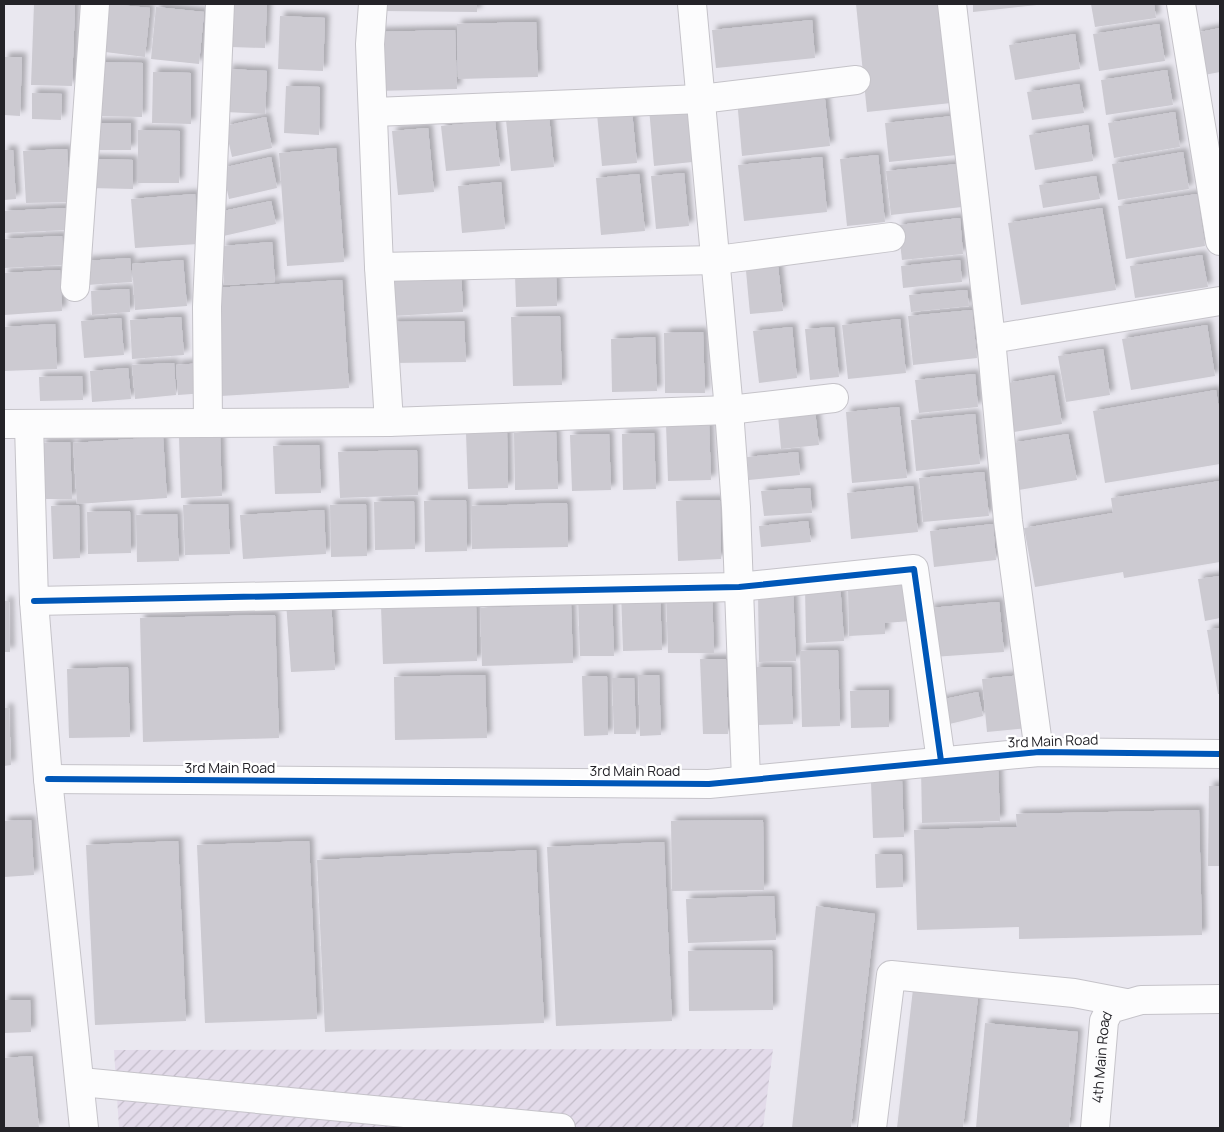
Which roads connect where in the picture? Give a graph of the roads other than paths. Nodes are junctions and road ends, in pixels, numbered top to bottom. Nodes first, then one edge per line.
1 (95, 4) edge
2 (220, 4) edge
3 (373, 4) edge
4 (692, 4) edge
5 (952, 4) edge
6 (1181, 4) edge
7 (856, 80) dead end
8 (701, 100) junction
9 (374, 112) junction
10 (891, 237) dead end
11 (1220, 241) edge
12 (717, 260) junction
13 (379, 266) junction
14 (75, 287) dead end
15 (1220, 301) edge
16 (990, 339) junction
17 (834, 398) dead end
18 (730, 410) junction
19 (389, 422) junction
20 (208, 423) junction
21 (17, 424) edge
22 (739, 587) junction
23 (34, 600) junction
24 (1040, 752) junction
25 (1220, 754) edge
26 (941, 761) junction
27 (48, 779) junction
28 (746, 780) junction
29 (1220, 999) edge
30 (1126, 1003) junction
31 (81, 1082) junction
32 (84, 1128) edge
33 (561, 1128) edge
34 (872, 1128) edge
35 (1095, 1128) edge

1 - 14 street
2 - 20 street
3 - 9 street
4 - 8 street
5 - 16 street
6 - 11 street
7 - 8 street
8 - 9 street
8 - 12 street
9 - 13 street
10 - 12 street
12 - 13 street
12 - 18 street
13 - 19 street
15 - 16 street
16 - 24 street
17 - 18 street
18 - 19 street
18 - 22 street
19 - 20 street
20 - 21 street
21 - 23 street
22 - 23 street
22 - 26 street
22 - 28 street
23 - 27 street
24 - 25 street, 3rd Main Road
24 - 26 street, 3rd Main Road
26 - 28 street, 3rd Main Road
27 - 28 street, 3rd Main Road
27 - 31 street
29 - 30 street, 4th Main Road
30 - 34 street
30 - 35 street, 4th Main Road
31 - 32 street
31 - 33 street

